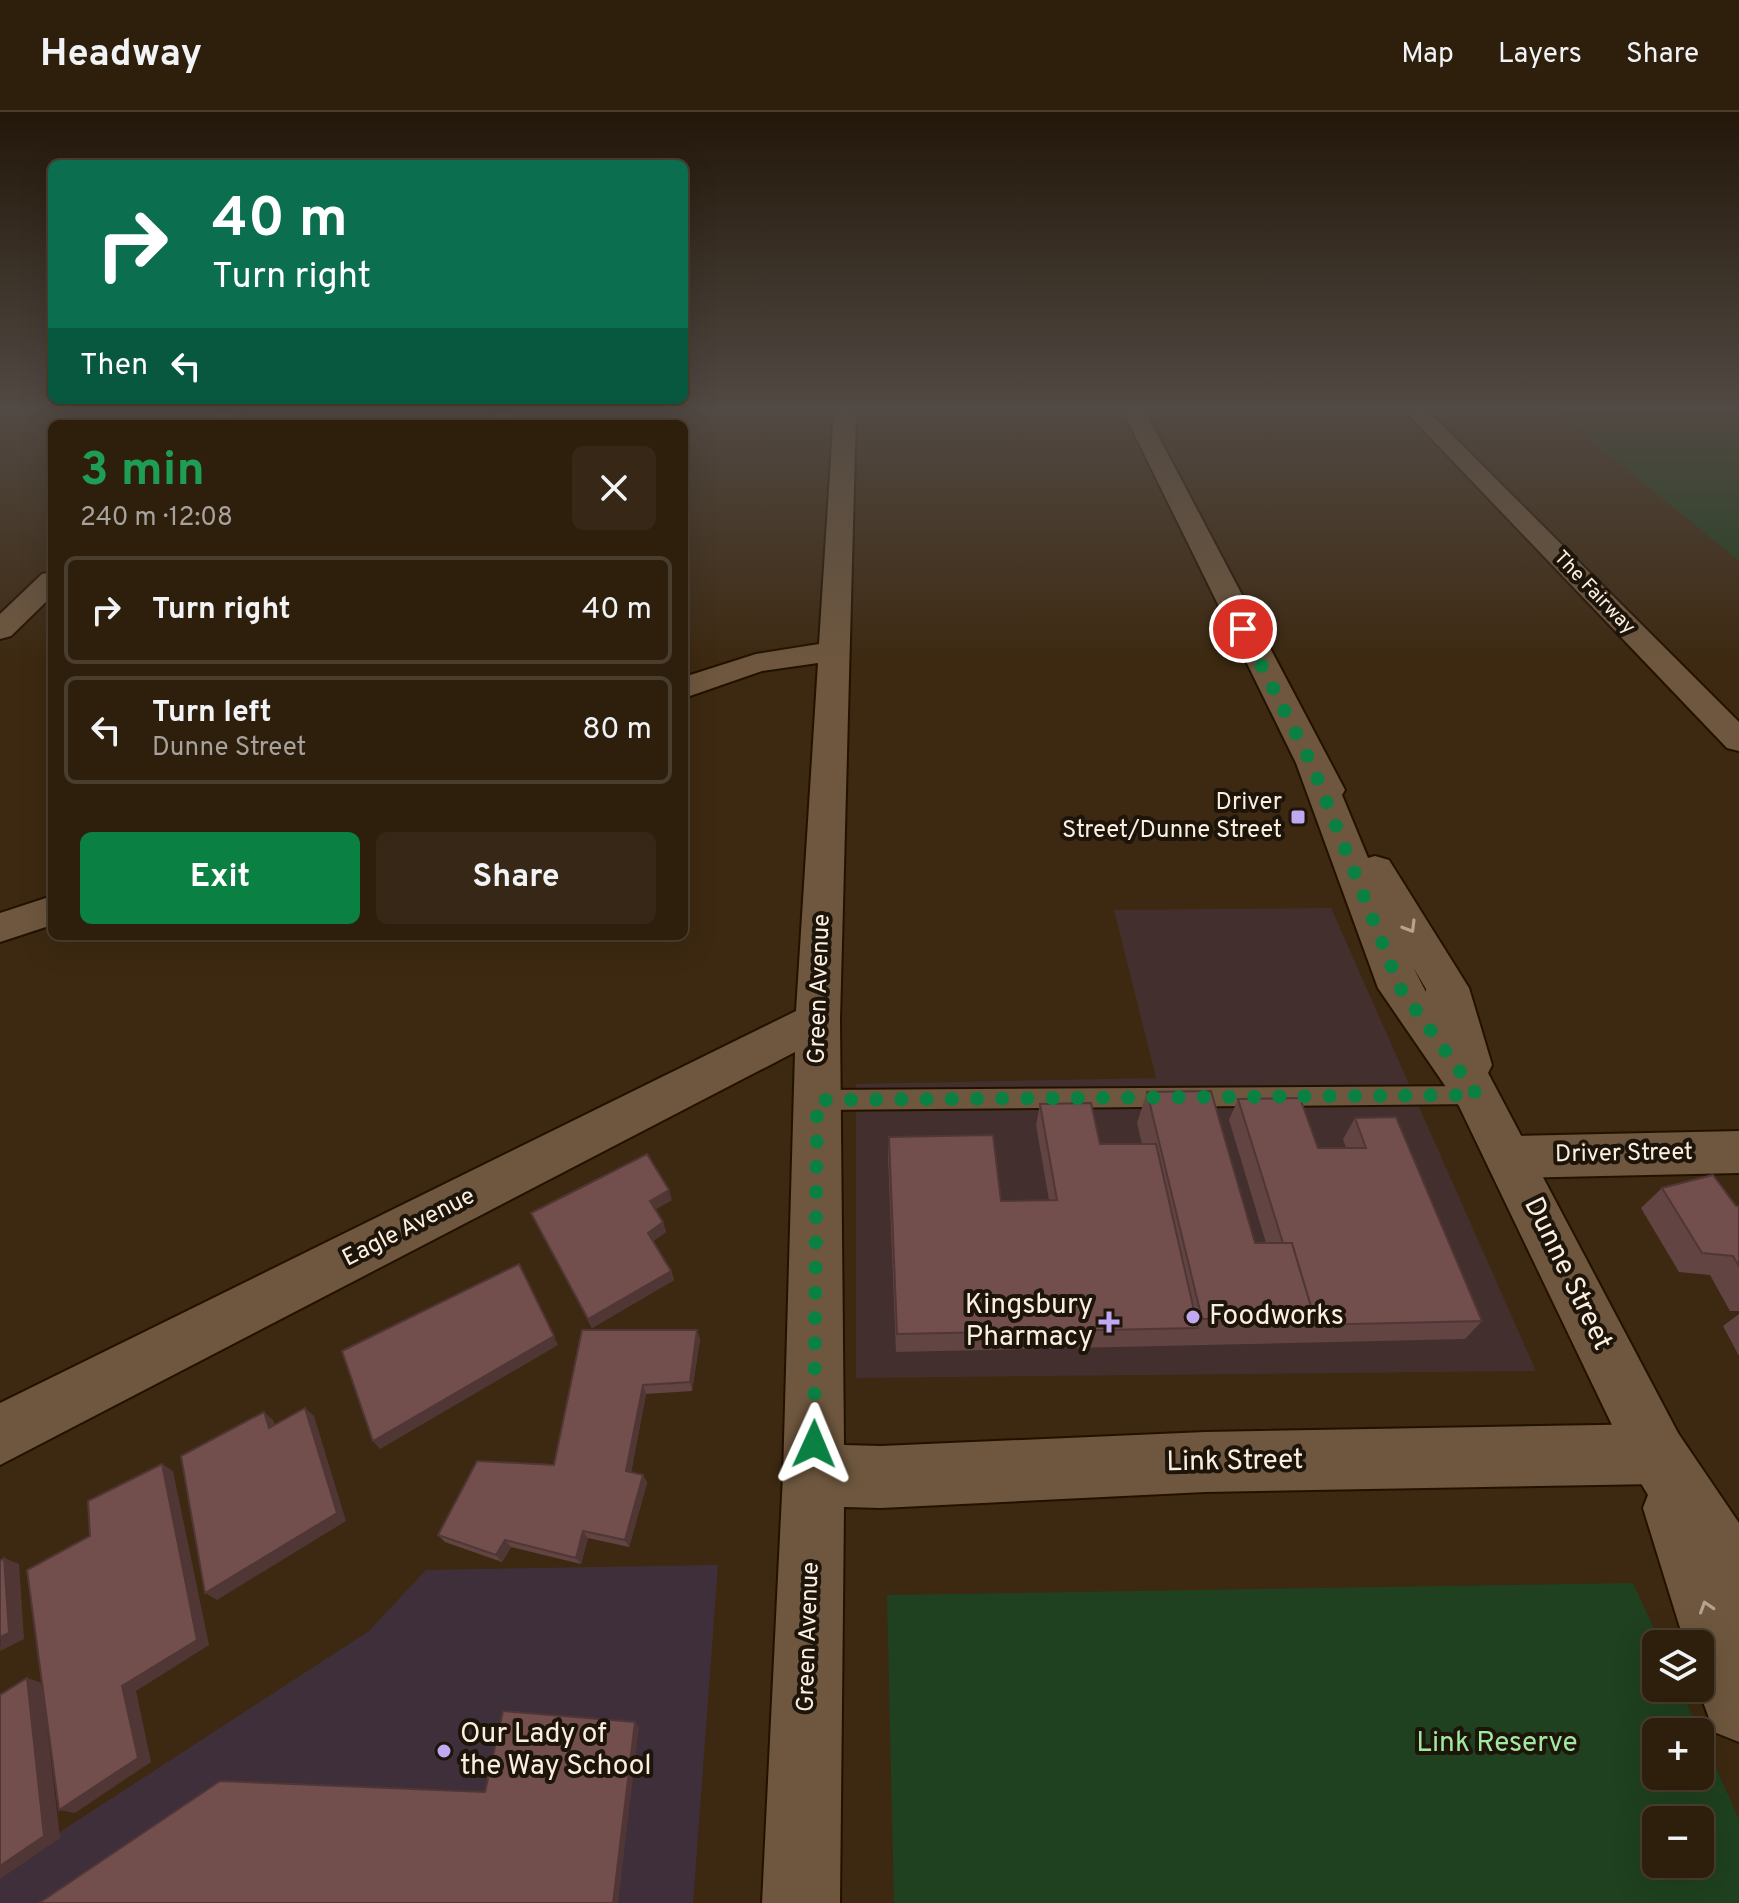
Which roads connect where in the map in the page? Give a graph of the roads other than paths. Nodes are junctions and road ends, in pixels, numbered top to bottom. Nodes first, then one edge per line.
1 (841, 495) edge
2 (1176, 495) edge
3 (1498, 495) edge
4 (48, 584) edge
5 (0, 630) edge
6 (833, 651) junction
7 (688, 687) edge
8 (1739, 741) edge
9 (48, 911) edge
10 (0, 928) edge
11 (818, 1020) junction
12 (1477, 1095) junction
13 (817, 1100) junction
14 (1739, 1152) edge
15 (1509, 1157) junction
16 (0, 1435) edge
17 (1657, 1454) junction
18 (814, 1475) junction
19 (1739, 1580) edge
20 (1739, 1707) edge
21 (801, 1903) edge

1 - 6 street, Green Avenue
2 - 12 street, Dunne Street
3 - 8 street, The Fairway
4 - 5 street
6 - 7 street
6 - 11 street, Green Avenue
9 - 10 street
11 - 13 street, Green Avenue
11 - 16 street, Eagle Avenue
12 - 13 lane
12 - 15 street, Dunne Street
13 - 18 street, Green Avenue
14 - 15 street, Driver Street
15 - 17 street, Dunne Street
17 - 18 street, Link Street
17 - 19 street, Dunne Street
20 -> 17 street, Dunne Street
18 - 21 street, Green Avenue

